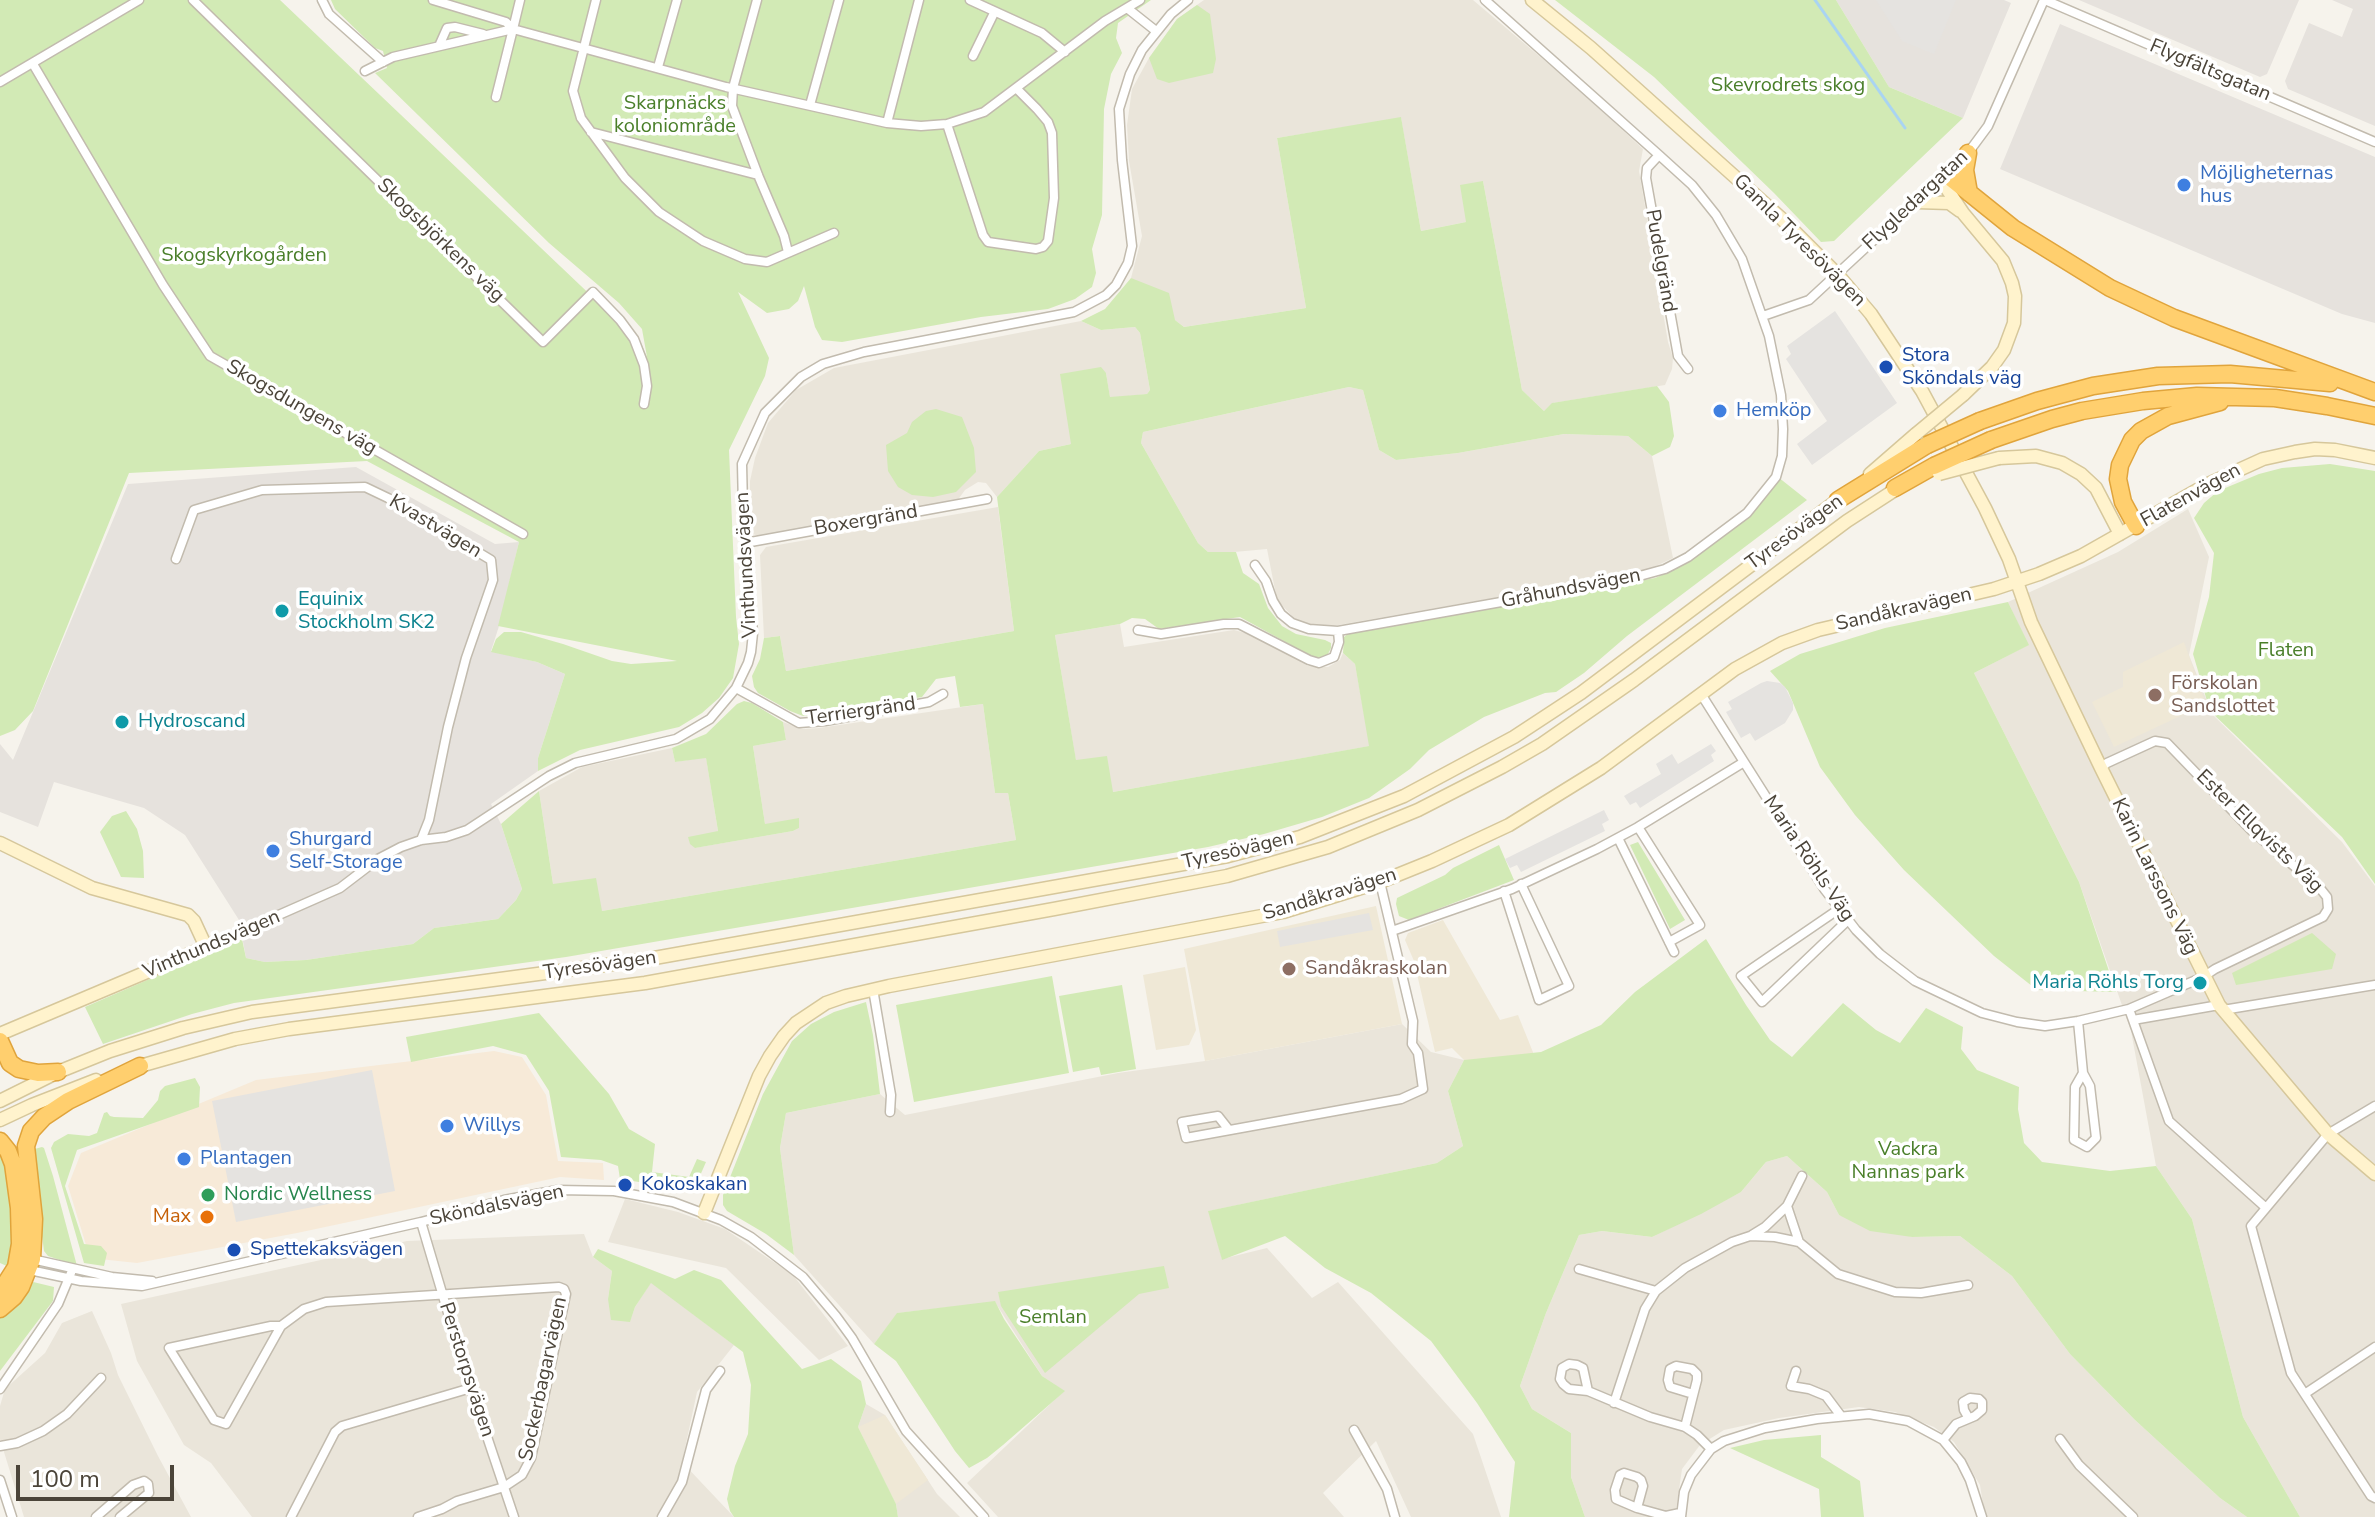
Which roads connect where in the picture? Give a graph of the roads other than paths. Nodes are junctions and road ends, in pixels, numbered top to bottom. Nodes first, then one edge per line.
1 (139, 0) edge
2 (193, 0) edge
3 (322, 0) edge
4 (433, 0) edge
5 (520, 0) edge
6 (596, 0) edge
7 (677, 0) edge
8 (757, 0) edge
9 (839, 0) edge
10 (919, 0) edge
11 (970, 0) edge
12 (1140, 0) edge
13 (1188, 0) edge
14 (1485, 0) edge
15 (1532, 0) edge
16 (2044, 0) edge
17 (448, 2) edge
18 (1127, 8) junction
19 (994, 13) junction
20 (513, 29) junction
21 (1156, 31) junction
22 (488, 35) junction
23 (439, 46) junction
24 (583, 47) junction
25 (1065, 52) junction
26 (973, 56) dead end
27 (383, 62) junction
28 (33, 64) junction
29 (658, 67) junction
30 (365, 71) dead end
31 (0, 82) edge
32 (733, 88) junction
33 (1016, 88) junction
34 (496, 97) dead end
35 (810, 105) junction
36 (887, 123) junction
37 (947, 124) junction
38 (590, 131) junction
39 (2375, 142) edge
40 (1968, 153) junction
41 (1659, 155) junction
42 (758, 175) junction
43 (1944, 178) junction
44 (1969, 193) junction
45 (1917, 202) junction
46 (1963, 213) junction
47 (834, 233) dead end
48 (788, 252) junction
49 (1838, 275) junction
50 (1763, 316) junction
51 (1688, 369) dead end
52 (2375, 393) edge
53 (2249, 396) junction
54 (644, 404) dead end
55 (2375, 416) edge
56 (1921, 440) junction
57 (2375, 458) edge
58 (1936, 470) junction
59 (1895, 488) joint
60 (987, 499) dead end
61 (1838, 500) joint
62 (2136, 526) junction
63 (523, 534) dead end
64 (2120, 534) junction
65 (745, 543) junction
66 (176, 559) dead end
67 (1255, 565) dead end
68 (2016, 581) junction
69 (1138, 630) dead end
70 (1338, 631) junction
71 (736, 688) junction
72 (943, 694) dead end
73 (1701, 694) junction
74 (1744, 762) junction
75 (2101, 768) junction
76 (1638, 827) junction
77 (1618, 838) junction
78 (421, 840) junction
79 (0, 843) edge
80 (1380, 882) junction
81 (1521, 884) junction
82 (1504, 891) junction
83 (1839, 909) junction
84 (1848, 920) junction
85 (1392, 931) junction
86 (1669, 942) junction
87 (206, 947) junction
88 (1674, 952) dead end
89 (2203, 977) junction
90 (2375, 985) edge
91 (873, 989) junction
92 (2221, 1008) junction
93 (2129, 1009) junction
94 (2133, 1020) junction
95 (2078, 1021) junction
96 (0, 1034) edge
97 (0, 1041) edge
98 (140, 1066) junction
99 (58, 1072) junction
100 (2083, 1073) junction
101 (0, 1101) edge
102 (2375, 1106) edge
103 (890, 1112) dead end
104 (0, 1120) edge
105 (1229, 1130) junction
106 (2328, 1134) junction
107 (0, 1141) edge
108 (2375, 1174) edge
109 (1802, 1176) dead end
110 (1787, 1206) junction
111 (2265, 1207) junction
112 (704, 1213) junction
113 (421, 1222) junction
114 (1750, 1236) junction
115 (1799, 1242) junction
116 (24, 1263) junction
117 (1579, 1269) dead end
118 (71, 1273) junction
119 (1968, 1285) dead end
120 (1656, 1291) junction
121 (0, 1292) edge
122 (441, 1294) junction
123 (0, 1309) edge
124 (281, 1326) junction
125 (2375, 1347) edge
126 (720, 1371) dead end
127 (1796, 1371) dead end
128 (101, 1378) dead end
129 (471, 1388) junction
130 (0, 1389) edge
131 (1588, 1391) dead end
132 (2306, 1393) junction
133 (1693, 1394) dead end
134 (1614, 1403) junction
135 (1841, 1416) junction
136 (1968, 1417) dead end
137 (1685, 1427) junction
138 (1354, 1430) dead end
139 (2060, 1439) dead end
140 (1943, 1440) junction
141 (0, 1446) edge
142 (1711, 1449) junction
143 (0, 1480) edge
144 (504, 1487) junction
145 (2375, 1498) edge
146 (1637, 1508) dead end
147 (442, 1513) edge
148 (1680, 1515) edge
149 (12, 1517) edge
150 (96, 1517) edge
151 (120, 1517) edge
152 (291, 1517) edge
153 (418, 1517) edge
154 (514, 1517) edge
155 (662, 1517) edge
156 (984, 1517) edge
157 (1395, 1517) edge
158 (1982, 1517) edge
159 (2133, 1517) edge

1 - 28 street
2 - 54 street, Skogsbjörkens väg
3 - 27 street
4 - 17 street
5 - 20 street
6 - 24 street
7 - 29 street
8 - 32 street
9 - 35 street
10 - 36 street
11 - 19 street
12 - 18 street
13 - 21 street, Vinthundsvägen
14 - 41 street, Gråhundsvägen
15 - 49 main road, Gamla Tyresövägen
16 - 39 street, Flygfältsgatan
16 - 40 street, Flygledargatan
17 - 20 street
18 - 21 street
18 - 25 street
19 - 25 street
19 - 26 street
20 - 22 street
20 - 24 street
20 - 34 street
21 - 65 street, Vinthundsvägen
22 - 23 street
22 - 23 street
23 - 27 street
24 - 29 street
24 - 38 street
25 - 33 street
27 - 30 street
28 - 31 street
28 - 63 street, Skogsdungens väg
29 - 32 street
32 - 35 street
32 - 42 street
33 - 37 street
33 - 37 street
35 - 36 street
36 - 37 street
38 - 42 street
38 - 48 street
40 - 43 street, Flygledargatan
40 - 44 highway
41 - 50 street, Gråhundsvägen
41 - 51 street, Pudelgränd
42 - 48 street
43 - 44 highway
43 - 45 street, Flygledargatan
43 - 46 main road
44 - 52 highway
45 - 46 main road
45 - 49 street, Flygledargatan
46 - 56 main road, bridge
47 - 48 street
49 - 50 street, Flygledargatan
49 - 68 main road, Gamla Tyresövägen
50 - 70 street, Gråhundsvägen
52 - 56 highway, Tyresövägen, bridge
53 - 55 highway, Tyresövägen
53 - 58 highway, Tyresövägen, bridge
53 - 62 highway
56 - 61 highway, Tyresövägen
57 - 62 main road, Flatenvägen
58 - 59 highway, Tyresövägen
58 - 64 main road, bridge
59 - 98 main road, Tyresövägen
60 - 65 street, Boxergränd
61 - 99 main road, Tyresövägen
62 - 64 main road, Flatenvägen
64 - 68 main road, Flatenvägen
65 - 71 street, Vinthundsvägen
66 - 78 street, Kvastvägen
67 - 70 street, Gråhundsvägen
68 - 73 main road, Sandåkravägen
68 - 75 main road, Karin Larssons Väg
69 - 70 street
71 - 72 street, Terriergränd
71 - 78 street, Vinthundsvägen
73 - 74 street, Maria Röhls Väg
73 - 80 main road, Sandåkravägen
74 - 76 street
74 - 83 street, Maria Röhls Väg
75 - 89 main road, Karin Larssons Väg
75 - 89 street, Ester Ellqvists Väg
76 - 77 street
76 - 86 street
77 - 81 street
77 - 86 street
78 - 87 street, Vinthundsvägen
79 - 87 main road
80 - 85 street
80 - 91 main road, Sandåkravägen
81 - 82 street
81 - 82 street
82 - 85 street
83 - 84 street, Maria Röhls Väg
83 - 84 street
84 - 95 street, Maria Röhls Väg
85 - 105 street
86 - 88 street
87 - 96 main road, Vinthundsvägen
89 - 92 main road, Karin Larssons Väg
89 - 93 street
90 - 92 street
91 - 103 street
91 - 112 main road, Sandåkravägen
92 - 94 street
92 - 106 main road, Karin Larssons Väg
93 - 94 street
93 - 95 street, Maria Röhls Väg
94 - 111 street
95 - 100 street
97 - 99 highway
98 - 104 main road, Tyresövägen
98 - 116 highway
99 - 101 main road, Tyresövägen
100 - 100 street
102 - 106 street
105 - 105 street
106 - 108 main road, Karin Larssons Väg
106 - 111 street
107 - 116 highway
109 - 110 street
110 - 114 street
110 - 115 street
111 - 132 street
112 - 113 street, Sköndalsvägen
112 - 156 street, Sköndalsvägen
113 - 118 street, Sköndalsvägen
113 - 122 street, Perstorpsvägen
114 - 115 street
114 - 120 street
115 - 119 street
116 - 118 street, Sköndalsvägen
116 - 121 highway
116 - 123 highway
117 - 120 street
118 - 130 street
120 - 134 street
122 - 124 street
122 - 129 street, Perstorpsvägen
122 - 144 street, Sockerbagarvägen
124 - 124 street
125 - 132 street
126 - 155 street
127 - 135 street
128 - 141 street
129 - 144 street, Perstorpsvägen
129 - 152 street
131 - 134 street
132 - 145 street
133 - 137 street
134 - 137 street
135 - 140 street
135 - 142 street
136 - 140 street
137 - 142 street
138 - 157 street
139 - 159 street
140 - 158 street
142 - 148 street
143 - 149 street
144 - 147 street
144 - 154 street, Perstorpsvägen
146 - 148 street
147 - 153 street
150 - 151 street

